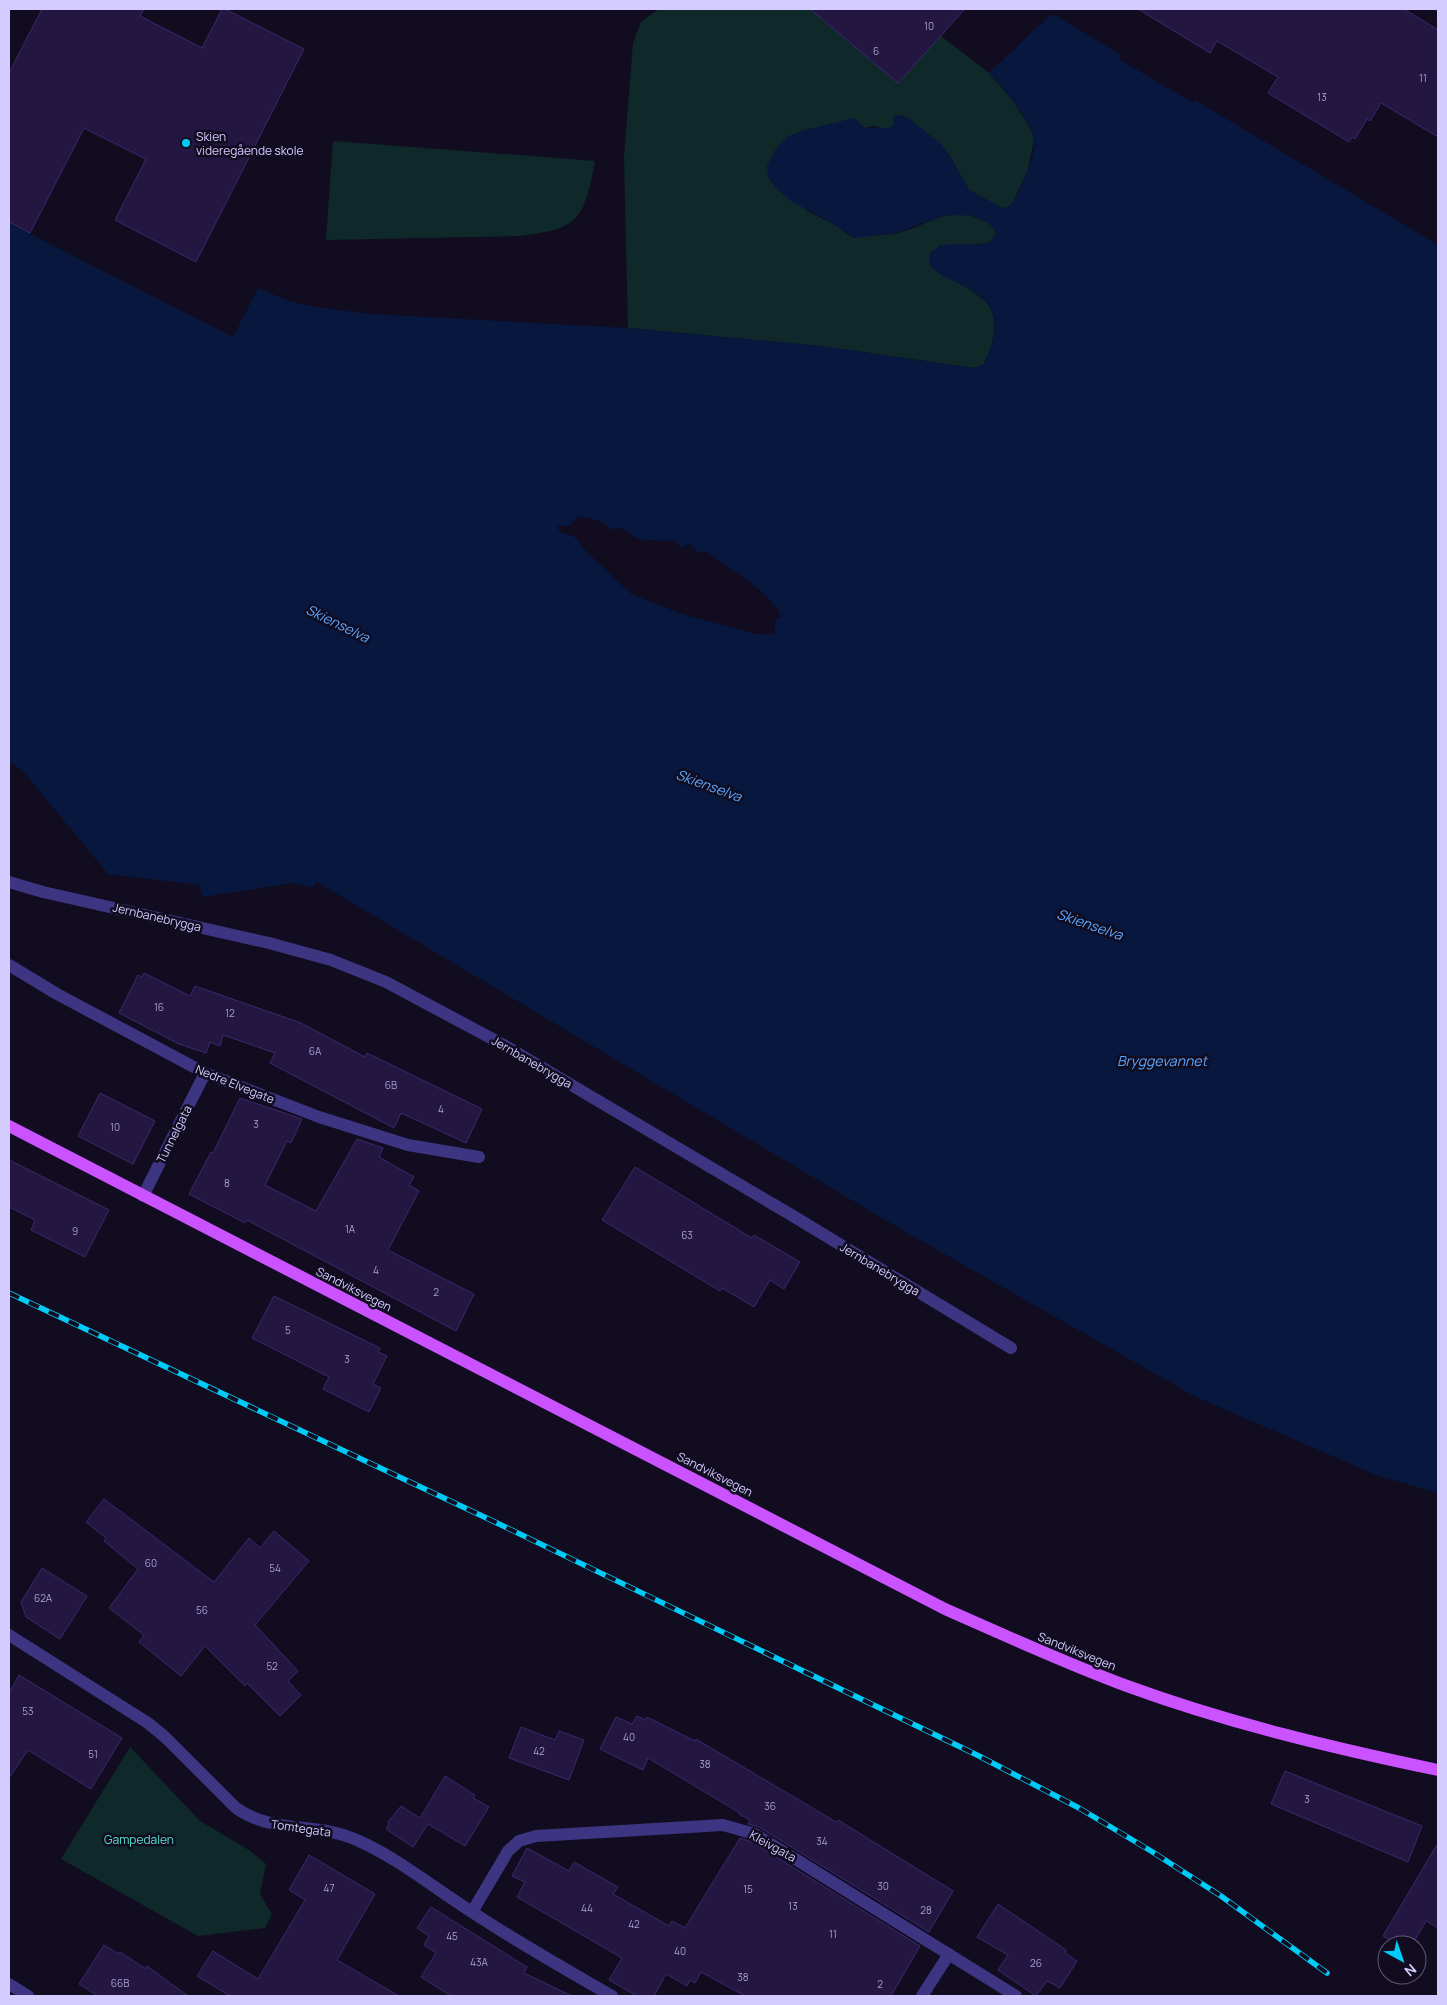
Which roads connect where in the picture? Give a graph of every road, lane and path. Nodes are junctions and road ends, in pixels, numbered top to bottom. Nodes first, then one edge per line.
1 (9, 882) edge
2 (9, 965) edge
3 (204, 1073) junction
4 (9, 1126) edge
5 (479, 1157) dead end
6 (143, 1196) junction
7 (1011, 1348) dead end
8 (9, 1636) edge
9 (1438, 1770) edge
10 (472, 1912) junction
11 (949, 1954) junction
12 (9, 1984) edge
13 (28, 1996) edge
14 (612, 1996) edge
15 (922, 1996) edge
16 (1016, 1996) edge

1 - 7 street, Jernbanebrygga
2 - 3 street, Nedre Elvegate
3 - 5 street, Nedre Elvegate
3 - 6 street, Tunnelgata
4 - 6 main road, Sandviksvegen
6 - 9 main road, Sandviksvegen
8 - 10 street, Tomtegata
10 - 11 street, Kleivgata
10 - 14 street, Tomtegata
11 - 15 street
11 - 16 street, Kleivgata
12 - 13 street

